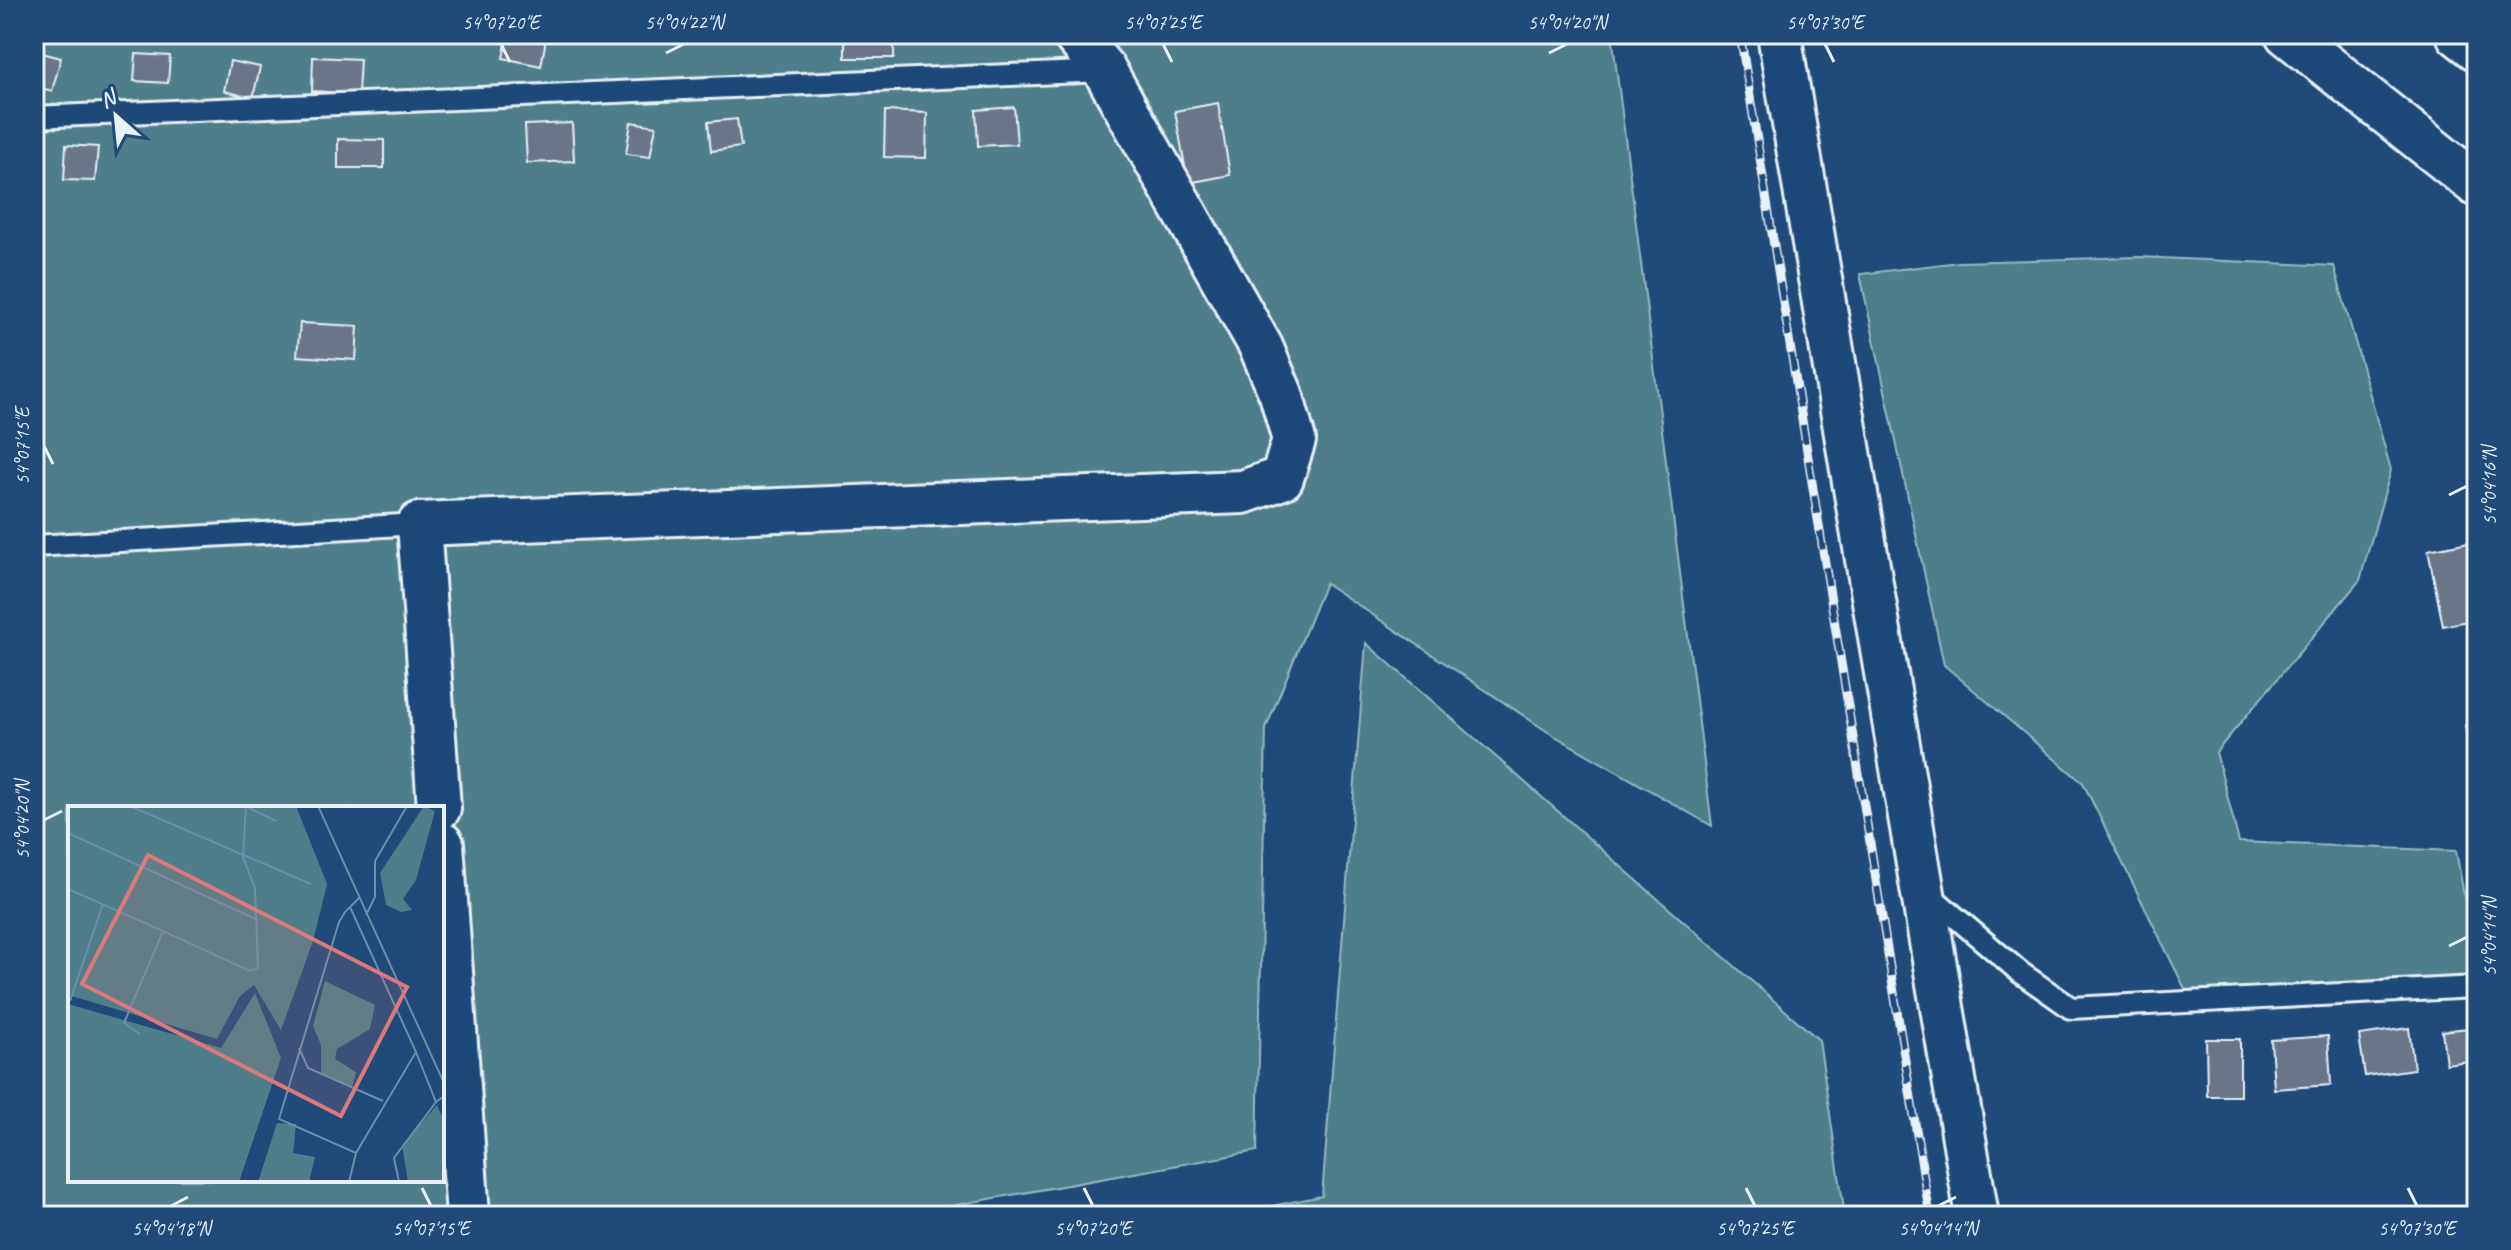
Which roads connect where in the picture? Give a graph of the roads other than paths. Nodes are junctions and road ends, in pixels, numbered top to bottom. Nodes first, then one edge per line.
1 (1074, 34) edge
2 (1779, 34) edge
3 (2287, 34) edge
4 (2459, 34) edge
5 (2477, 48) edge
6 (1105, 71) junction
7 (34, 117) edge
8 (2477, 185) edge
9 (419, 524) junction
10 (34, 546) edge
11 (439, 806) edge
12 (444, 873) edge
13 (1922, 889) junction
14 (2477, 987) edge
15 (468, 1216) edge
16 (1977, 1216) edge

1 - 6 street
2 - 13 street
3 - 8 street
4 - 5 main road
6 - 7 lane
6 - 9 street
9 - 10 lane
9 - 11 street
12 - 15 street
13 - 14 lane
13 - 16 street

